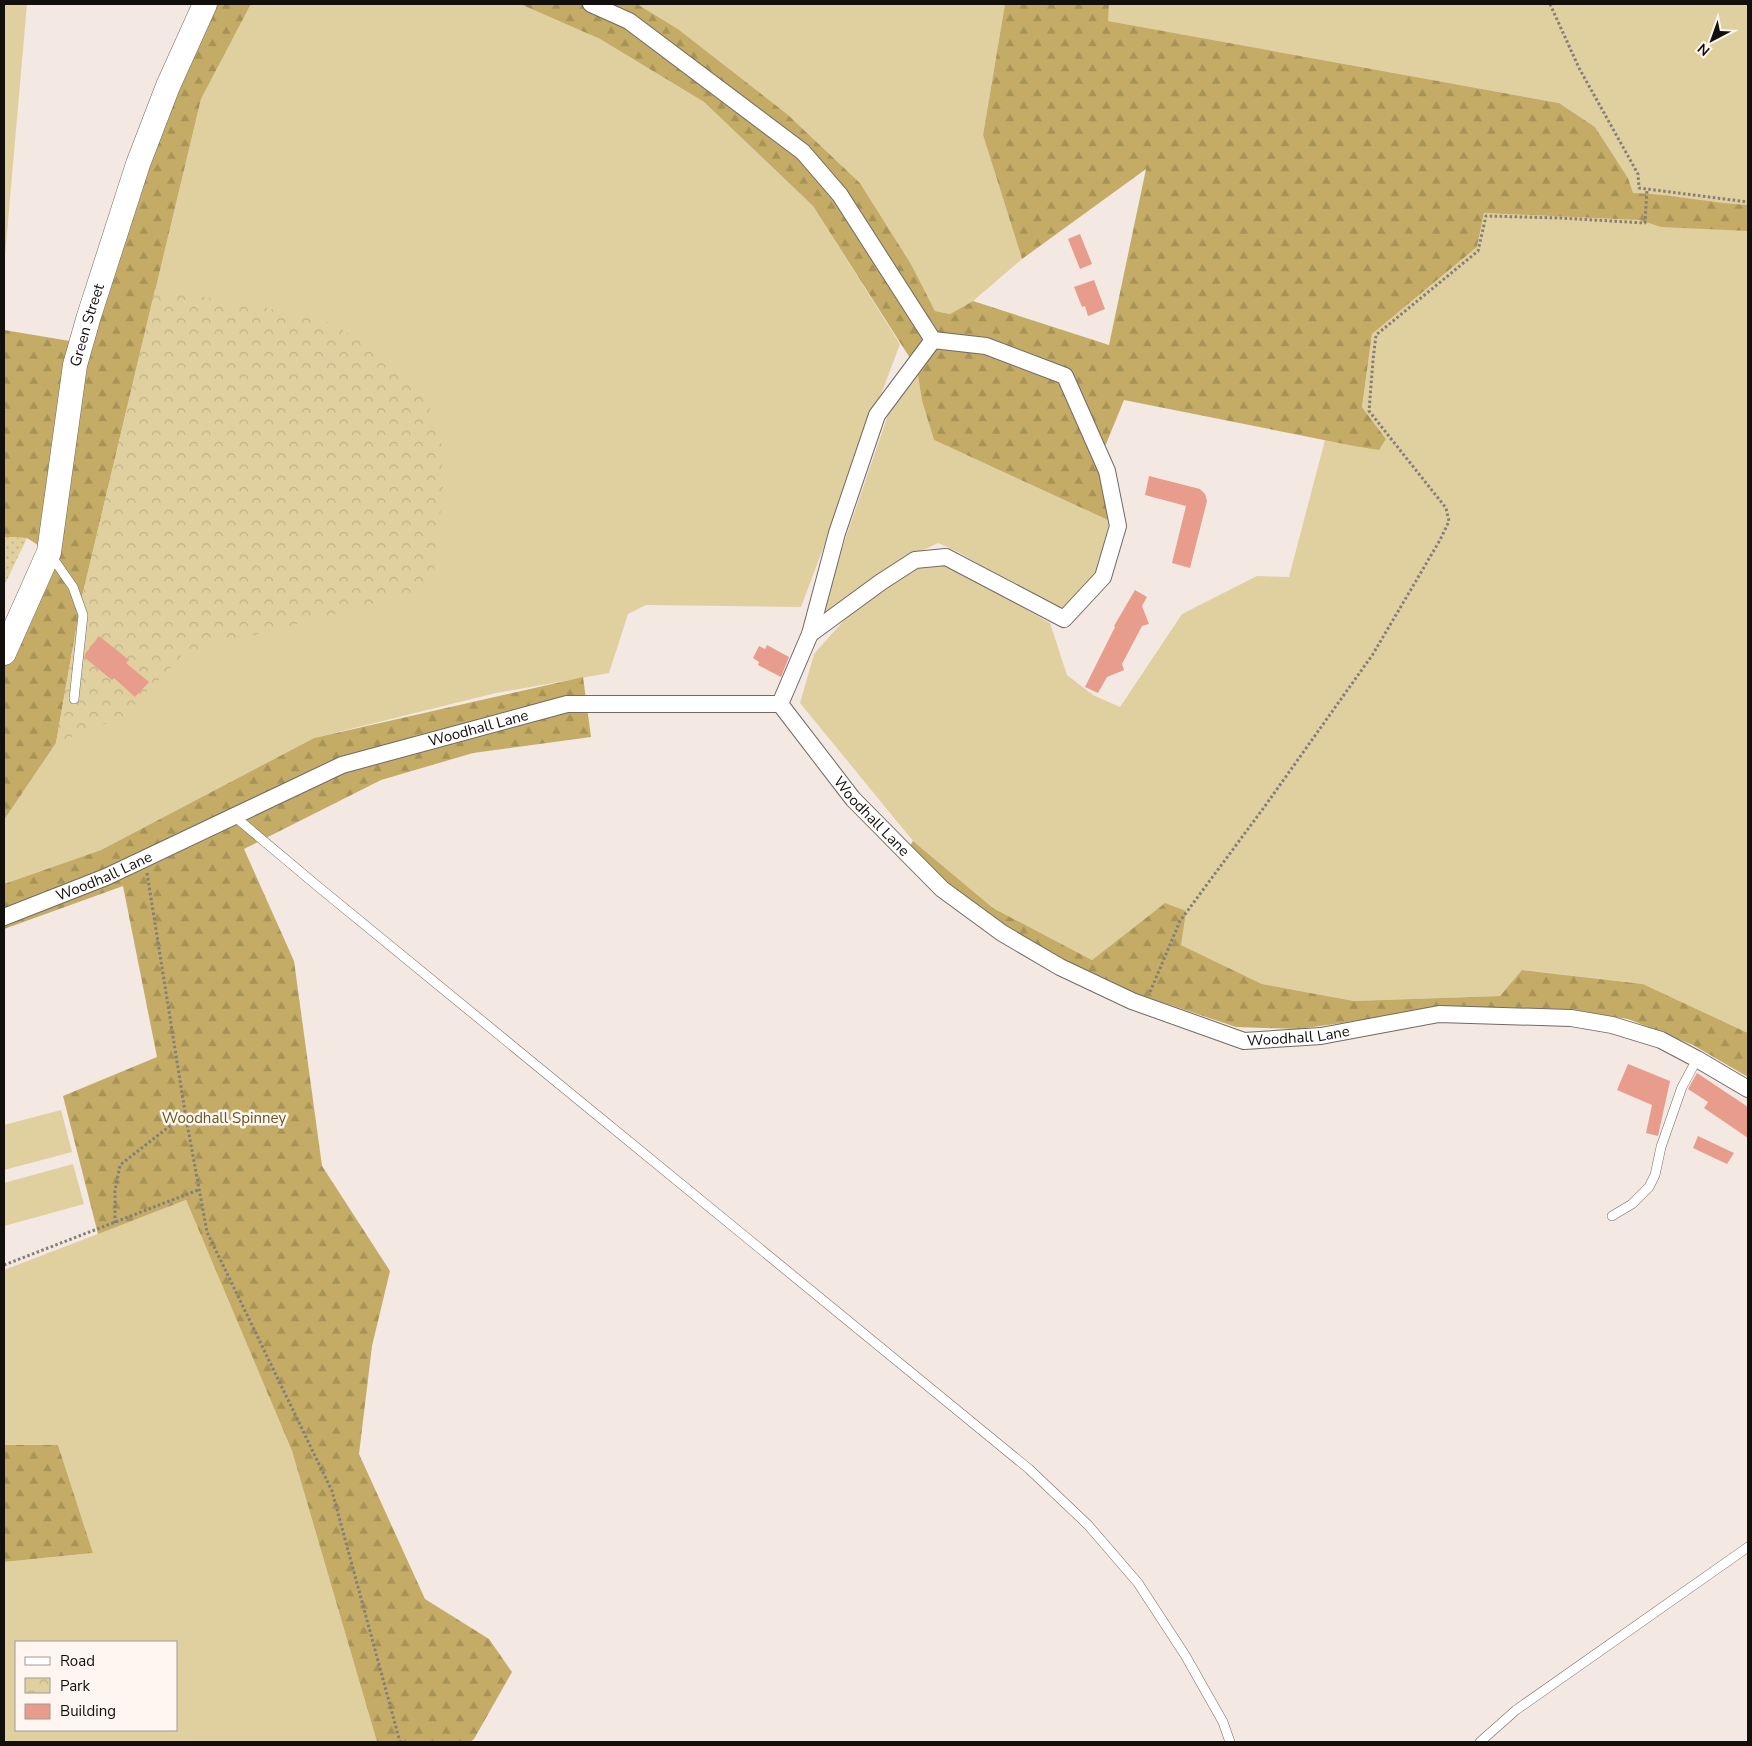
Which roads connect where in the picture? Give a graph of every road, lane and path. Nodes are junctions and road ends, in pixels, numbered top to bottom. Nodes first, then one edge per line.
1 (205, 4) edge
2 (591, 4) edge
3 (1550, 4) edge
4 (1647, 189) junction
5 (1748, 202) edge
6 (933, 340) junction
7 (48, 552) junction
8 (810, 634) junction
9 (6, 645) edge
10 (74, 699) dead end
11 (780, 704) junction
12 (234, 816) junction
13 (145, 858) junction
14 (4, 917) edge
15 (1144, 1006) junction
16 (1697, 1059) junction
17 (1748, 1089) edge
18 (186, 1118) junction
19 (198, 1190) junction
20 (1612, 1216) dead end
21 (115, 1223) junction
22 (4, 1265) edge
23 (1748, 1547) edge
24 (400, 1742) edge
25 (1230, 1742) edge
26 (1480, 1742) edge

1 - 7 main road, Green Street
2 - 6 street
3 - 4 path
4 - 5 path
4 - 15 path
6 - 8 street
6 - 8 street
7 - 9 main road, Green Street
7 - 10 lane
8 - 11 street
11 - 12 street, Woodhall Lane
11 - 15 street, Woodhall Lane
12 - 13 street, Woodhall Lane
12 - 25 lane
13 - 14 street, Woodhall Lane
13 - 18 path
15 - 16 street, Woodhall Lane
16 - 17 street, Woodhall Lane
16 - 20 lane
18 - 19 path
18 - 21 path
19 - 21 path
19 - 24 path
21 - 22 path
23 - 26 lane

